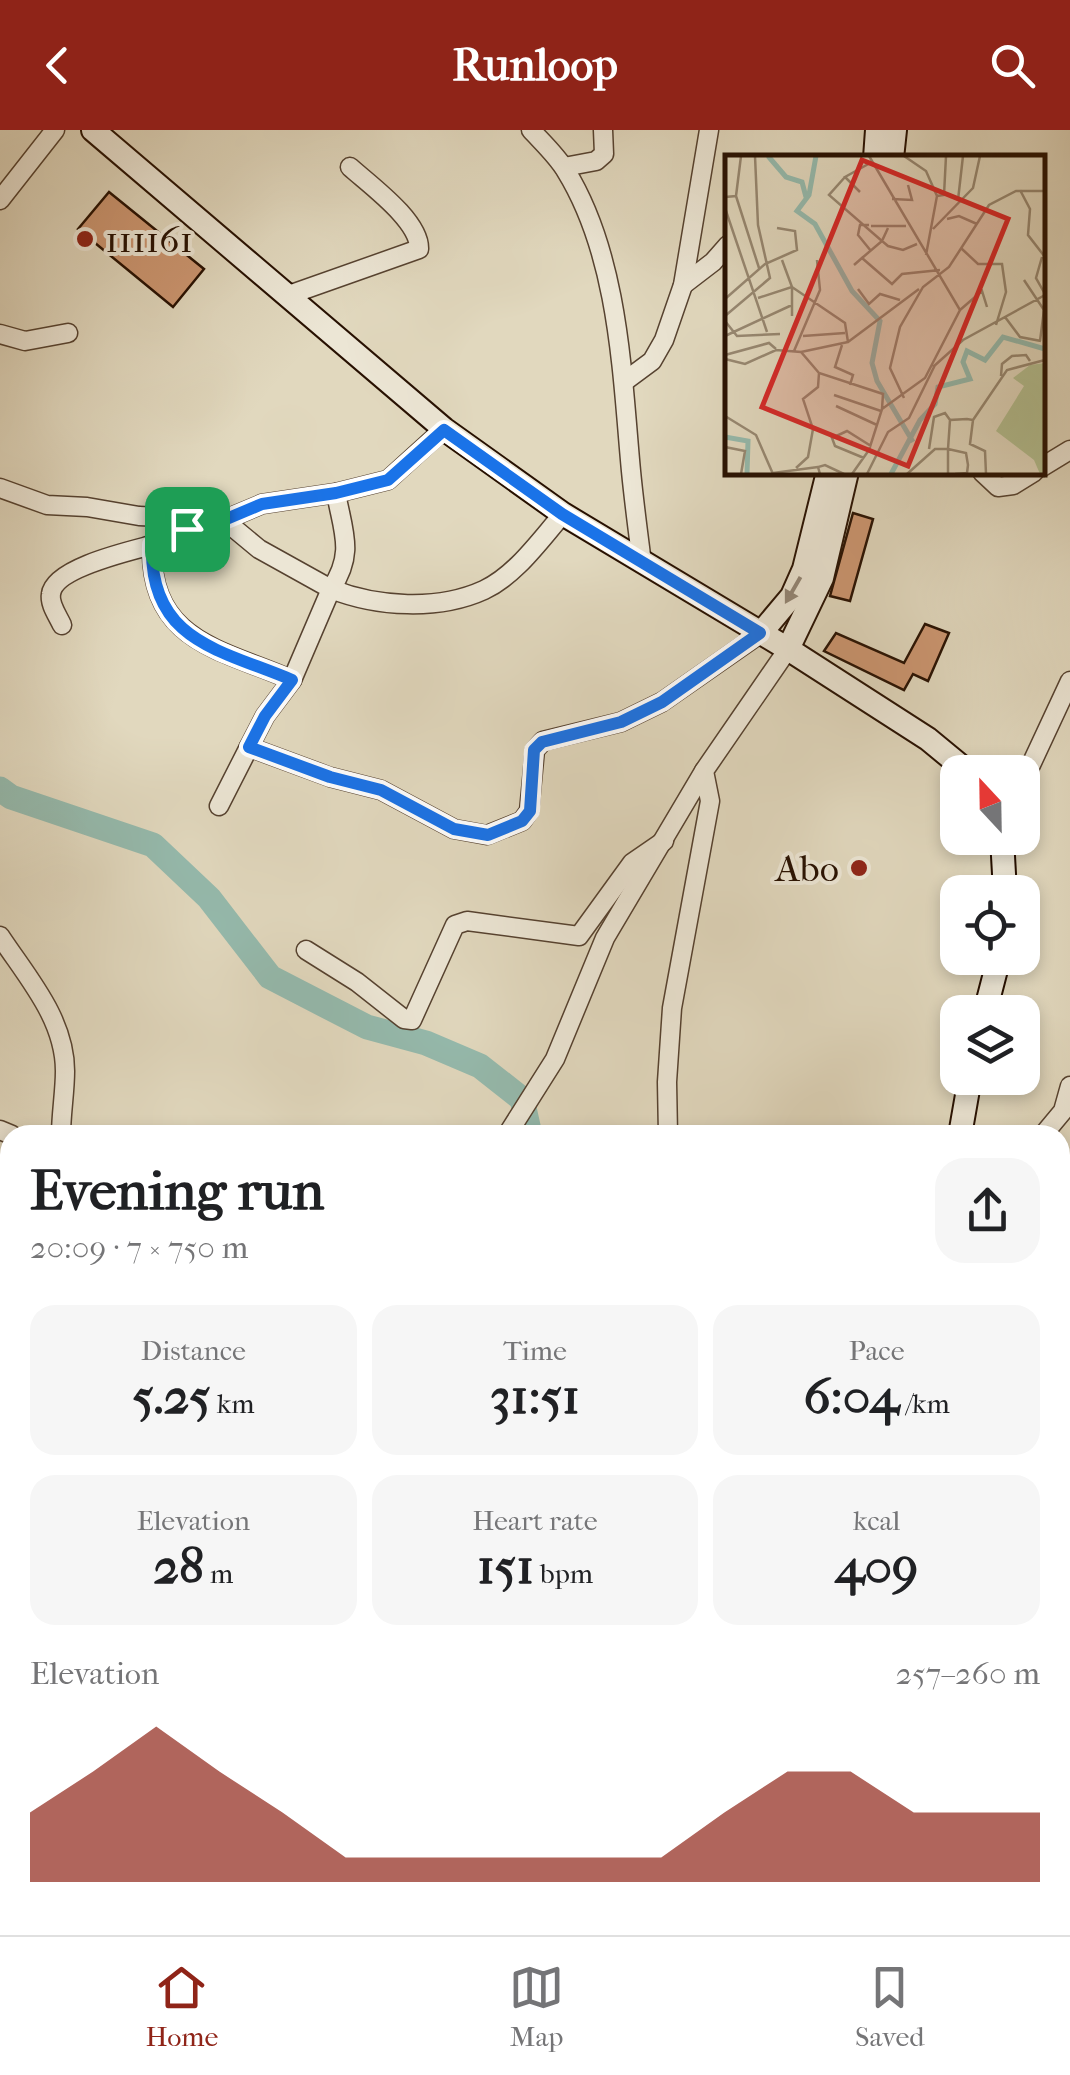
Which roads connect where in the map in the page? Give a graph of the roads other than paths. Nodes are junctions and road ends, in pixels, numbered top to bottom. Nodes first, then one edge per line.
1 (55, 130) edge
2 (93, 130) edge
3 (532, 130) edge
4 (603, 130) edge
5 (877, 130) edge
6 (896, 130) edge
7 (708, 131) edge
8 (875, 155) edge
9 (892, 155) edge
10 (350, 167) dead end
11 (564, 167) junction
12 (0, 200) edge
13 (725, 248) edge
14 (683, 285) junction
15 (286, 296) junction
16 (68, 333) dead end
17 (0, 334) edge
18 (625, 381) junction
19 (444, 430) junction
20 (1070, 450) edge
21 (1045, 465) edge
22 (827, 475) edge
23 (846, 475) edge
24 (985, 475) edge
25 (1029, 475) edge
26 (0, 488) edge
27 (336, 493) junction
28 (562, 514) junction
29 (216, 518) junction
30 (152, 545) junction
31 (642, 563) junction
32 (332, 588) junction
33 (62, 625) dead end
34 (760, 633) junction
35 (788, 649) junction
36 (292, 680) junction
37 (1070, 681) edge
38 (249, 747) junction
39 (947, 755) edge
40 (1036, 755) edge
41 (704, 771) junction
42 (219, 806) dead end
43 (664, 841) junction
44 (0, 936) edge
45 (306, 950) dead end
46 (1070, 1086) edge
47 (967, 1095) edge
48 (62, 1125) edge
49 (513, 1125) edge
50 (668, 1125) edge
51 (962, 1125) edge
52 (1051, 1125) edge

1 - 12 street
2 - 15 main road
3 - 11 street
4 - 11 street
5 - 8 main road
6 - 9 main road
7 - 14 street
10 - 15 street
11 - 18 street
13 - 14 street
14 - 18 street
15 - 19 main road
16 - 17 street
18 - 31 street
19 - 27 street
19 - 28 main road
20 - 21 street
22 -> 34 main road
23 - 35 main road
24 - 25 street
26 - 29 street
27 - 29 street
27 - 32 street
28 - 31 main road
28 - 32 street
29 - 30 street
29 - 32 street
30 - 33 street
30 - 36 street
31 - 34 main road
32 - 36 street
34 - 35 main road
34 - 38 street
35 - 39 main road
35 - 41 street
36 - 38 street
37 - 40 street
38 - 42 street
41 - 43 street
41 - 50 street
43 - 45 street
43 - 49 street
44 - 48 street
46 - 52 street
47 - 51 main road

